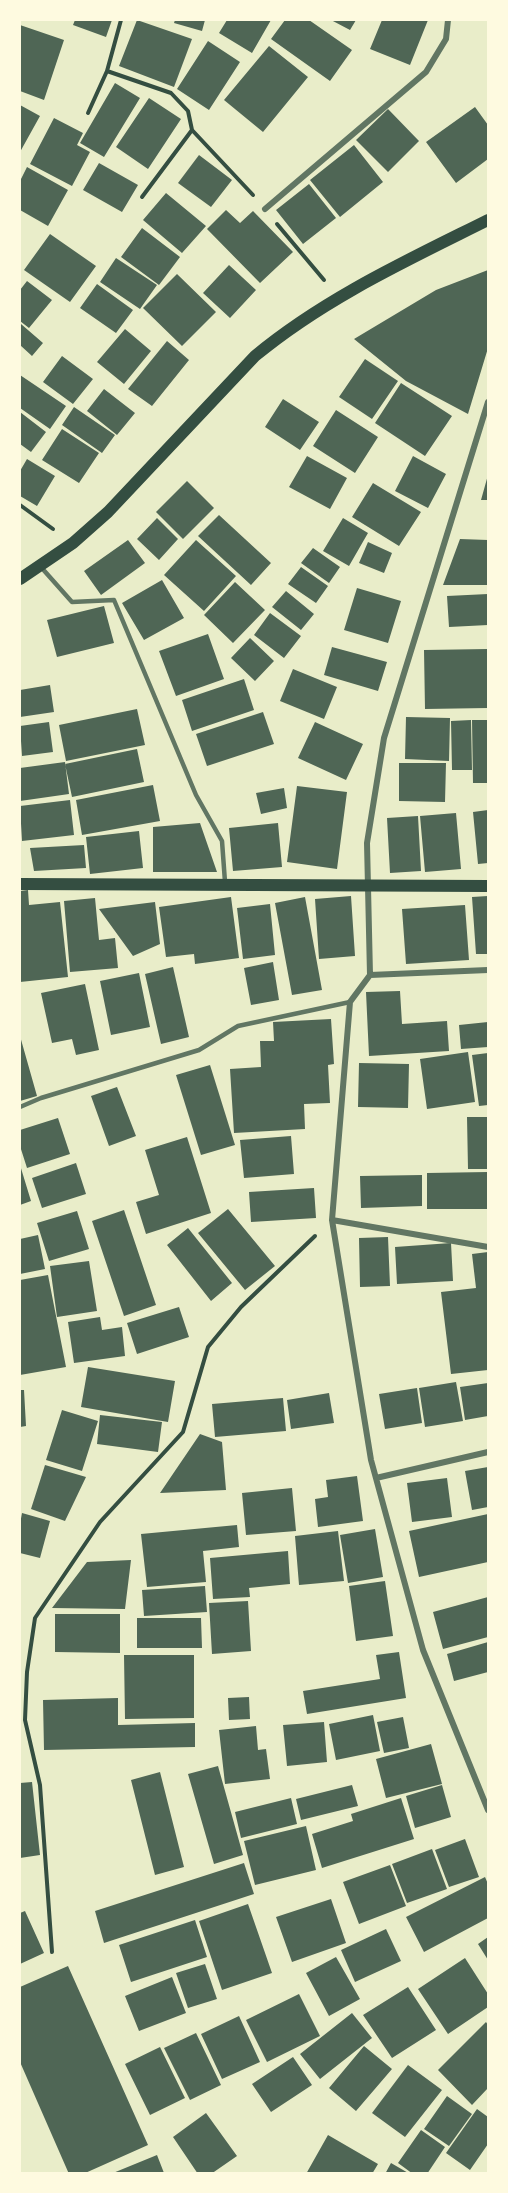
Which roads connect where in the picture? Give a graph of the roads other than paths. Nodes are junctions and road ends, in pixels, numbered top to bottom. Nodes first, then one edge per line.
1 (448, 20) edge
2 (265, 209) road end
3 (489, 219) edge
4 (489, 402) edge
5 (480, 431) junction
6 (489, 438) edge
7 (40, 566) junction
8 (20, 579) edge
9 (20, 884) edge
10 (366, 885) junction
11 (225, 886) junction
12 (489, 886) edge
13 (489, 970) edge
14 (370, 975) junction
15 (350, 1002) junction
16 (20, 1107) edge
17 (332, 1220) junction
18 (489, 1247) edge
19 (489, 1452) edge
20 (376, 1478) junction
21 (489, 1810) edge

1 - 2 street
3 - 7 main road
4 - 5 street
5 - 6 street
5 - 10 street
7 - 8 main road
7 - 11 lane
9 - 11 main road
10 - 11 main road
10 - 12 main road
10 - 14 street
13 - 14 street
14 - 15 street
15 - 16 lane
15 - 17 street
17 - 18 street
17 - 20 street
19 - 20 street
20 - 21 street

